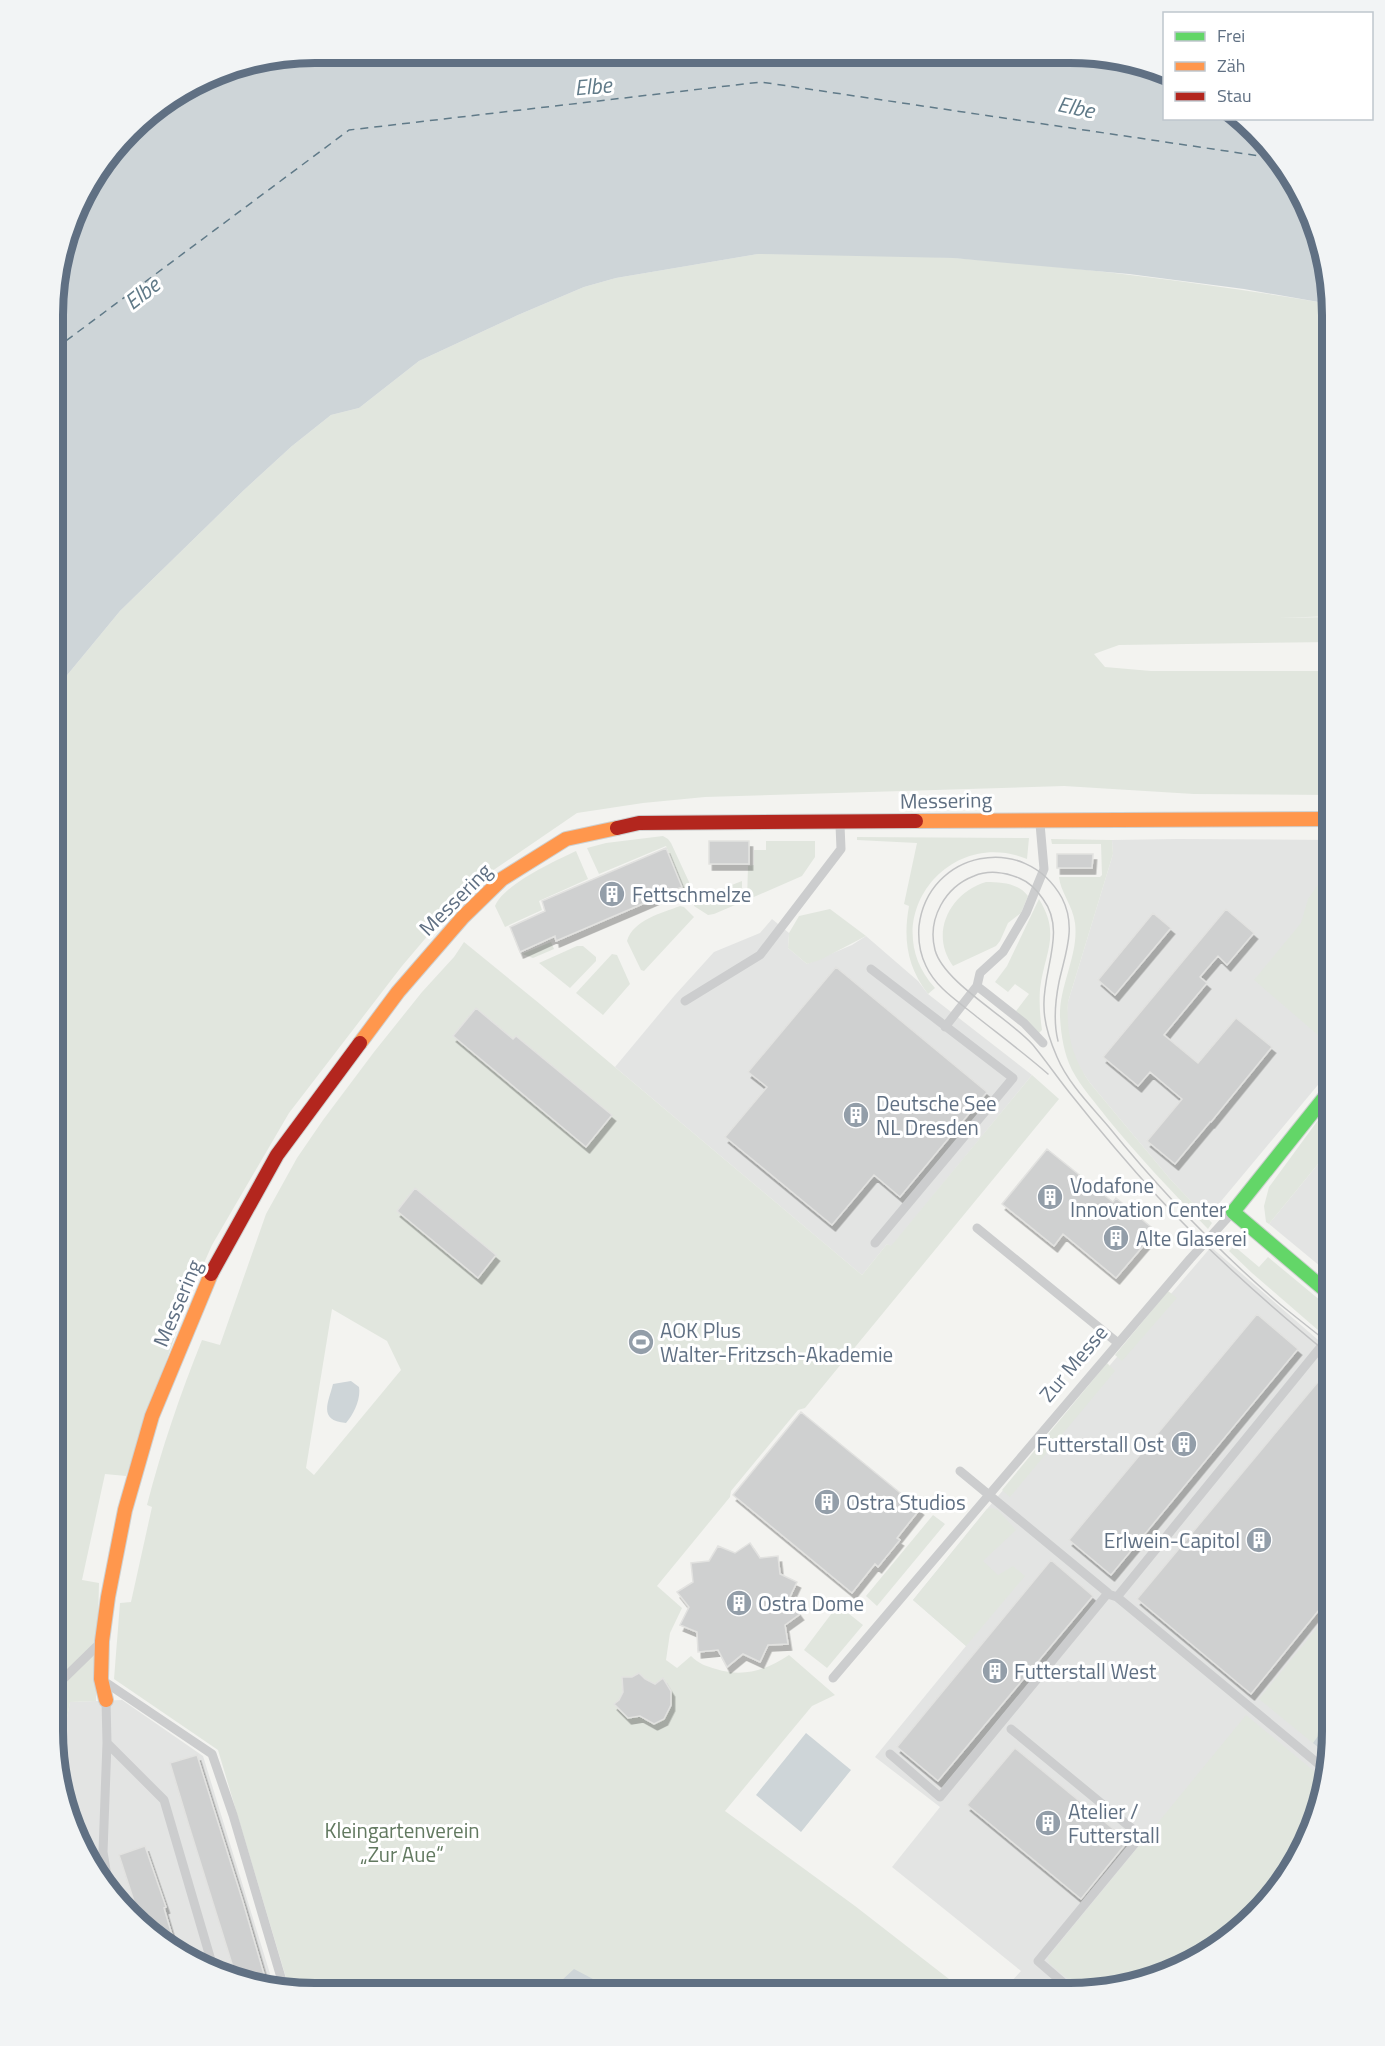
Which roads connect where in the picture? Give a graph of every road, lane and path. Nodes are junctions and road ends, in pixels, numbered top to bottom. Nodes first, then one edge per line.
1 (1322, 819) edge
2 (1040, 820) junction
3 (840, 822) junction
4 (871, 969) dead end
5 (977, 986) junction
6 (685, 1001) dead end
7 (945, 1027) junction
8 (1043, 1042) dead end
9 (1322, 1101) edge
10 (1233, 1212) junction
11 (977, 1228) dead end
12 (874, 1243) dead end
13 (1322, 1288) edge
14 (1118, 1343) junction
15 (1322, 1345) edge
16 (960, 1471) dead end
17 (989, 1494) junction
18 (1112, 1595) junction
19 (102, 1641) junction
20 (63, 1678) edge
21 (833, 1678) dead end
22 (101, 1679) junction
23 (106, 1701) joint
24 (1011, 1729) dead end
25 (107, 1743) junction
26 (890, 1754) dead end
27 (1320, 1764) edge
28 (106, 1873) edge
29 (211, 1961) edge
30 (282, 1981) edge
31 (1063, 1983) edge

1 - 2 street, Messering
2 - 3 street, Messering
2 - 5 lane
3 - 6 lane
3 - 19 street, Messering
4 - 7 lane
5 - 7 lane
5 - 8 lane
7 - 12 lane
9 - 10 street
10 - 13 street
10 - 14 lane, Zur Messe
11 - 14 lane
14 - 17 lane, Zur Messe
15 - 18 lane
16 - 17 lane
17 - 18 lane
17 - 21 lane, Zur Messe
18 - 26 lane
18 - 27 lane
19 - 20 lane
19 - 22 street, Messering
22 - 23 street, Messering
22 - 30 lane
23 - 25 lane
24 - 31 lane
25 - 28 lane
25 - 29 lane

